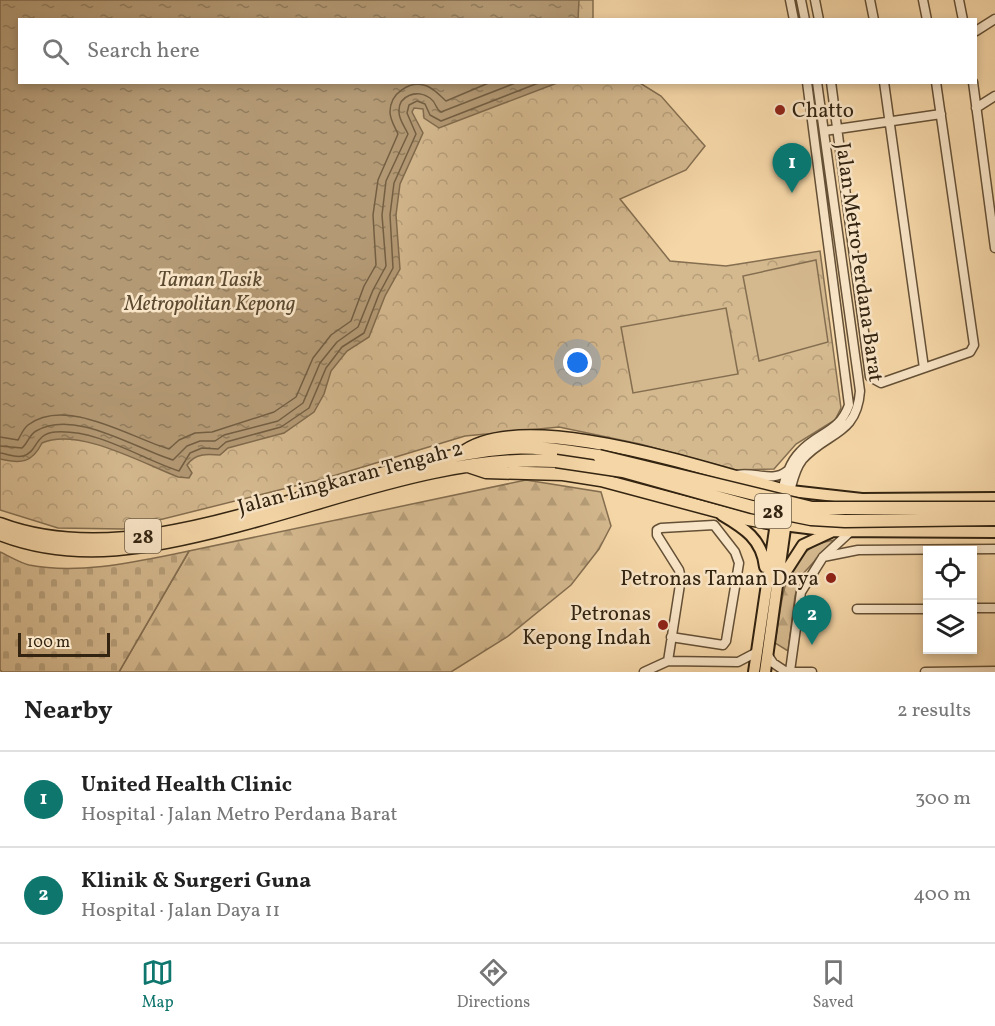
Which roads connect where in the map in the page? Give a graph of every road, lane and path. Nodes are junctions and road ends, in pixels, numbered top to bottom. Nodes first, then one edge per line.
1 (790, 0) edge
2 (801, 0) edge
3 (815, 0) edge
4 (870, 0) edge
5 (923, 0) edge
6 (958, 0) edge
7 (794, 18) edge
8 (805, 18) edge
9 (819, 18) edge
10 (874, 18) edge
11 (927, 18) edge
12 (962, 18) edge
13 (995, 19) edge
14 (977, 30) edge
15 (807, 84) edge
16 (818, 84) edge
17 (831, 84) edge
18 (884, 84) edge
19 (936, 84) edge
20 (973, 84) edge
21 (995, 96) edge
22 (976, 108) junction
23 (941, 114) junction
24 (890, 123) junction
25 (838, 130) junction
26 (824, 131) junction
27 (992, 194) edge
28 (995, 248) edge
29 (924, 368) junction
30 (854, 406) junction
31 (556, 455) junction
32 (463, 460) junction
33 (788, 471) junction
34 (731, 477) junction
35 (747, 481) junction
36 (786, 490) junction
37 (834, 497) junction
38 (995, 498) edge
39 (706, 506) junction
40 (995, 508) edge
41 (743, 518) junction
42 (995, 519) edge
43 (0, 524) edge
44 (780, 525) junction
45 (827, 531) junction
46 (995, 531) edge
47 (850, 532) junction
48 (0, 534) edge
49 (995, 549) edge
50 (823, 557) junction
51 (772, 585) junction
52 (977, 608) edge
53 (995, 608) edge
54 (857, 609) dead end
55 (923, 609) edge
56 (671, 637) junction
57 (762, 653) junction
58 (668, 661) junction
59 (738, 662) junction
60 (786, 671) edge
61 (995, 671) edge
62 (644, 672) edge
63 (750, 672) edge
64 (754, 672) edge
65 (765, 672) edge
66 (812, 672) edge
67 (925, 672) edge

1 - 7 street
2 - 8 street
3 - 9 street
4 - 10 street
5 - 11 street
6 - 12 street
13 - 14 street
15 - 30 street, Jalan Metro Perdana Barat
16 - 26 street, Jalan Metro Perdana Barat
17 - 25 street
18 - 24 street
19 - 23 street
20 - 22 street
21 - 22 street
22 - 27 street
23 - 24 street
23 - 29 street
24 - 25 street
24 - 29 street
25 - 26 street
25 - 29 street
26 - 30 street, Jalan Metro Perdana Barat
27 - 28 street
30 - 33 street, Jalan Metro Perdana Barat
30 - 36 street, Jalan Metro Perdana Barat
31 - 32 highway, Jalan Lingkaran Tengah 2 / 28
31 - 40 highway, Jalan Lingkaran Tengah 2 / 28, bridge
31 - 42 highway, Jalan Lingkaran Tengah 2 / 28, bridge
32 - 34 highway
32 - 39 highway
32 - 43 highway, Jalan Lingkaran Tengah 2 / 28
32 - 48 highway, Jalan Lingkaran Tengah 2 / 28
33 - 34 street
33 - 36 street, Jalan Metro Perdana Barat
34 - 35 highway
35 - 36 highway
35 - 41 highway
36 - 37 main road
36 - 44 main road
37 - 38 main road
37 - 45 main road
39 - 41 highway
39 - 51 main road
41 - 44 highway
44 - 45 main road
44 - 51 main road
45 - 47 main road
45 - 51 main road
46 - 47 main road
47 - 50 street
49 - 50 street
50 - 60 street
51 - 57 main road
52 - 53 street
54 - 55 street
56 - 56 street
56 - 58 street
57 - 59 street
57 - 60 street
57 - 64 main road
57 - 65 main road
58 - 59 street
58 - 62 street
59 - 63 street
60 - 66 street
61 - 67 street

